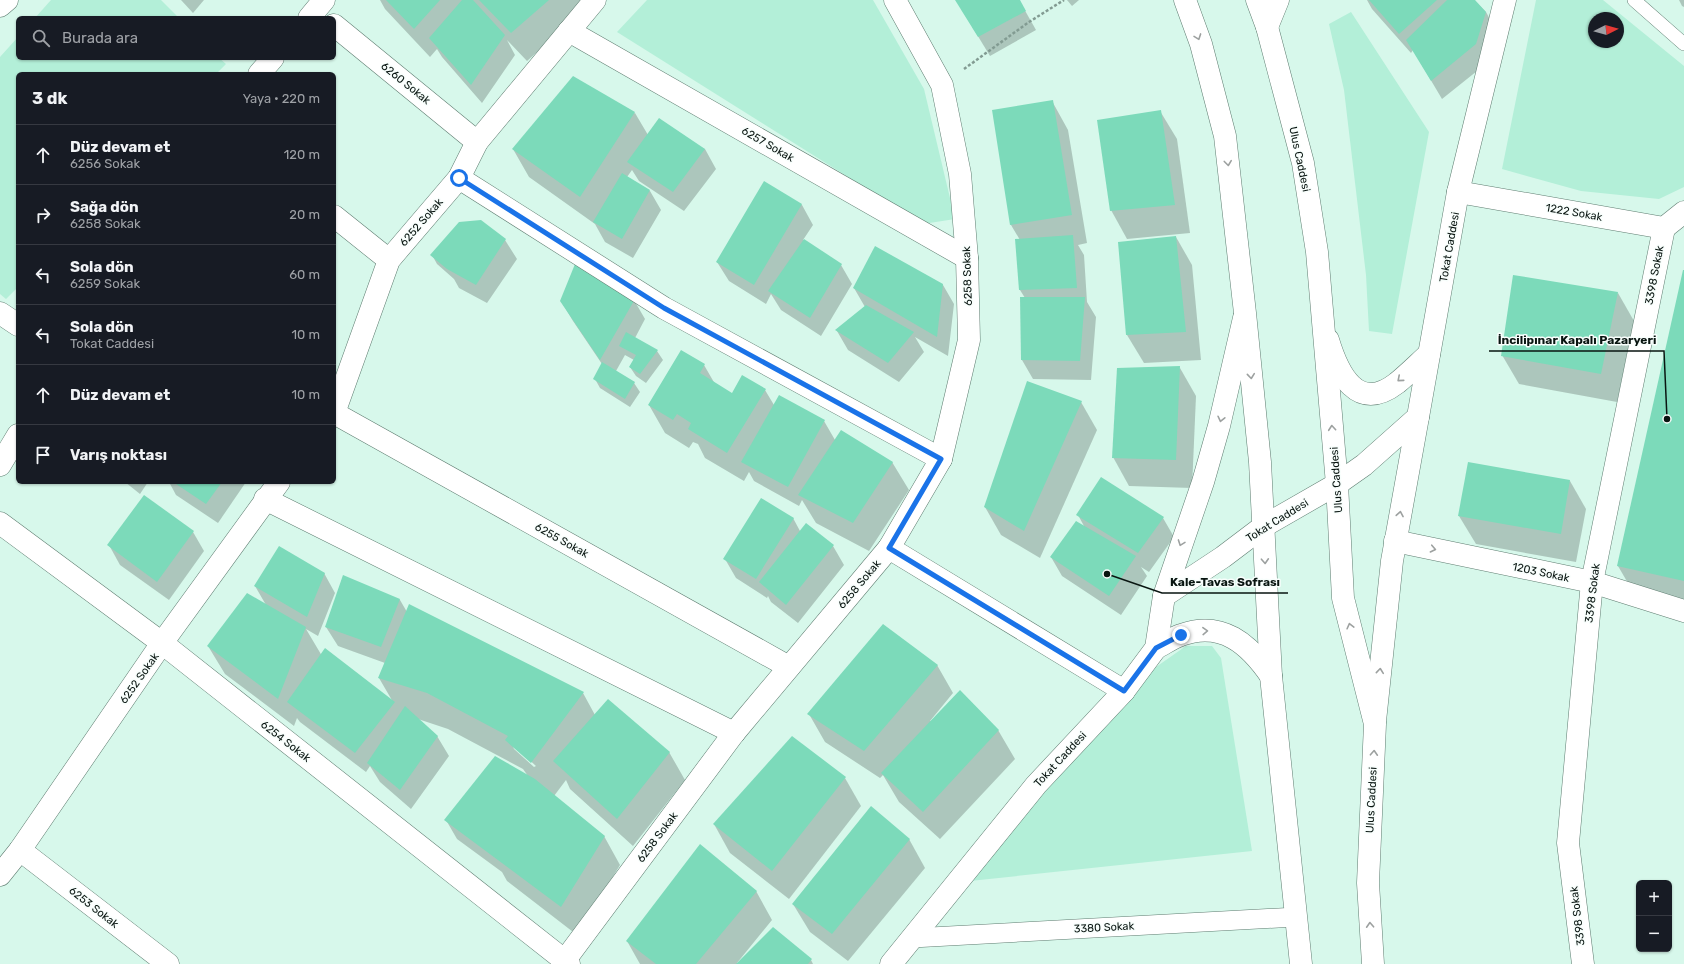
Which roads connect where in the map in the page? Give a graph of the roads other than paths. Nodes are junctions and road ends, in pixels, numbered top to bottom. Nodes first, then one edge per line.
1 (7, 0) edge
2 (595, 0) edge
3 (895, 0) edge
4 (1185, 0) edge
5 (1258, 0) edge
6 (1278, 0) edge
7 (1505, 0) edge
8 (1634, 0) edge
9 (0, 6) edge
10 (336, 27) edge
11 (1267, 27) junction
12 (569, 31) junction
13 (1684, 44) edge
14 (271, 60) edge
15 (261, 72) edge
16 (477, 142) junction
17 (459, 178) junction
18 (1458, 192) junction
19 (1684, 212) edge
20 (336, 218) edge
21 (1664, 228) junction
22 (967, 258) junction
23 (389, 260) junction
24 (0, 313) edge
25 (1245, 313) junction
26 (16, 323) edge
27 (1323, 324) junction
28 (1429, 354) junction
29 (336, 407) edge
30 (336, 414) edge
31 (1418, 417) junction
32 (16, 438) edge
33 (941, 459) junction
34 (0, 465) edge
35 (277, 484) edge
36 (1337, 484) junction
37 (265, 499) junction
38 (0, 523) edge
39 (1264, 526) junction
40 (1395, 541) junction
41 (889, 548) junction
42 (1592, 582) junction
43 (1164, 596) junction
44 (1684, 611) edge
45 (162, 644) junction
46 (1156, 648) junction
47 (789, 667) junction
48 (1271, 676) junction
49 (1124, 691) junction
50 (1375, 724) junction
51 (734, 733) junction
52 (20, 850) junction
53 (0, 875) edge
54 (1296, 917) junction
55 (912, 938) junction
56 (565, 963) edge
57 (168, 964) edge
58 (891, 964) edge
59 (1301, 964) edge
60 (1372, 964) edge
61 (1583, 964) edge

1 - 9 street
2 - 12 street, 6252 Sokak
3 - 22 street, 6258 Sokak
4 -> 25 street
5 - 11 street, Ulus Caddesi
6 - 11 street
7 - 18 street, Tokat Caddesi
8 - 13 lane
10 - 16 street, 6260 Sokak
11 - 27 street, Ulus Caddesi
12 - 16 street, 6252 Sokak
12 - 22 street, 6257 Sokak
14 - 15 street
16 - 17 street, 6252 Sokak
17 - 23 street, 6252 Sokak
17 - 33 street
18 - 21 street, 1222 Sokak
18 - 28 street, Tokat Caddesi
19 - 21 street
20 - 23 street
21 - 42 street, 3398 Sokak
22 - 33 street, 6258 Sokak
23 - 29 street, 6252 Sokak
24 - 26 street
25 -> 39 street
25 -> 43 street
28 -> 27 street
36 -> 27 street, Ulus Caddesi
28 - 31 street, Tokat Caddesi
30 - 47 street, 6255 Sokak
31 - 36 street, Tokat Caddesi
40 -> 31 street
32 - 34 street
33 - 41 street, 6258 Sokak
35 - 37 street, 6252 Sokak
36 - 39 street, Tokat Caddesi
50 -> 36 street, Ulus Caddesi
37 - 45 street, 6252 Sokak
37 - 51 street
38 - 45 street, 6254 Sokak
39 - 43 street, Tokat Caddesi
39 -> 48 street
40 -> 42 street, 1203 Sokak
50 -> 40 street
41 - 47 street, 6258 Sokak
41 - 49 street
42 - 44 street, 1203 Sokak
42 - 61 street, 3398 Sokak
43 - 46 street, Tokat Caddesi
45 - 52 street, 6252 Sokak
45 - 56 street, 6254 Sokak
46 -> 48 street
46 - 49 street, Tokat Caddesi
47 - 51 street, 6258 Sokak
48 - 54 street
49 - 55 street, Tokat Caddesi
60 -> 50 street, Ulus Caddesi
51 - 56 street, 6258 Sokak
52 - 53 street, 6252 Sokak
52 - 57 street, 6253 Sokak
54 - 55 street, 3380 Sokak
54 - 59 street
55 - 58 street, Tokat Caddesi

